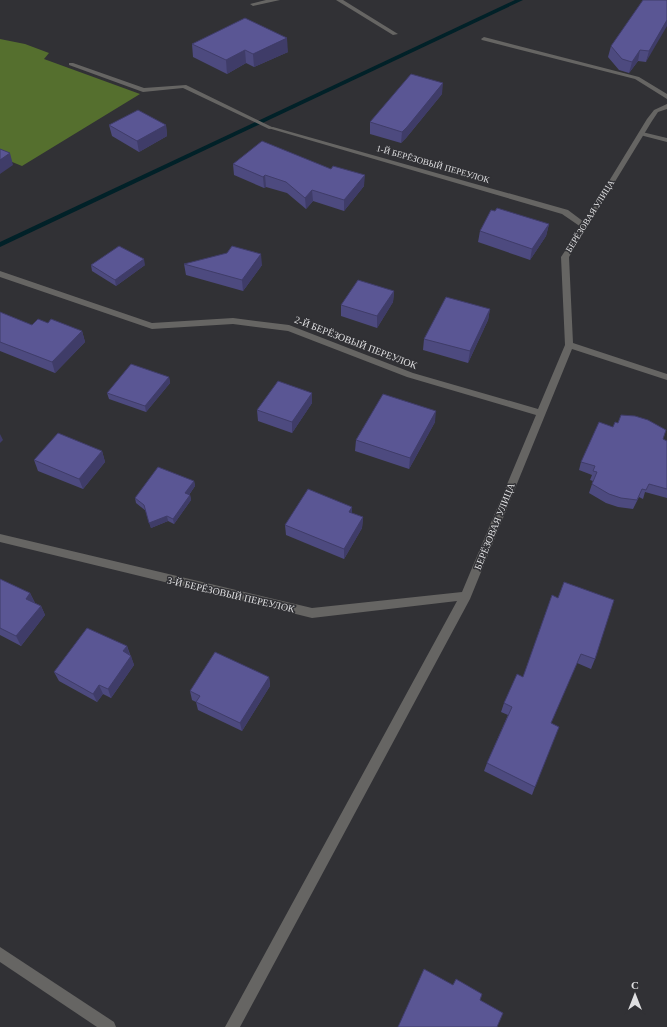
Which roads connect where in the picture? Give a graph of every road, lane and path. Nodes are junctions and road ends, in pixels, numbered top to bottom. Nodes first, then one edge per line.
1 (277, 0) edge
2 (339, 0) edge
3 (253, 4) dead end
4 (396, 34) dead end
5 (484, 39) dead end
6 (71, 64) dead end
7 (667, 97) edge
8 (667, 106) edge
9 (642, 134) junction
10 (667, 140) edge
11 (585, 226) junction
12 (0, 274) edge
13 (569, 345) junction
14 (667, 378) edge
15 (539, 413) junction
16 (0, 538) edge
17 (466, 596) junction
18 (0, 954) edge
19 (109, 1027) edge
20 (232, 1027) edge

1 - 3 street
2 - 4 street
5 - 7 street
6 - 11 street, 1-Й БЕРЁЗОВЫЙ ПЕРЕУЛОК
8 - 9 street, БЕРЁЗОВАЯ УЛИЦА
9 - 10 street
9 - 11 street, БЕРЁЗОВАЯ УЛИЦА
11 - 13 street, БЕРЁЗОВАЯ УЛИЦА
12 - 15 street, 2-Й БЕРЁЗОВЫЙ ПЕРЕУЛОК
13 - 14 street
13 - 15 street, БЕРЁЗОВАЯ УЛИЦА
15 - 17 street, БЕРЁЗОВАЯ УЛИЦА
16 - 17 street, 3-Й БЕРЁЗОВЫЙ ПЕРЕУЛОК
17 - 20 street, БЕРЁЗОВАЯ УЛИЦА
18 - 19 street

